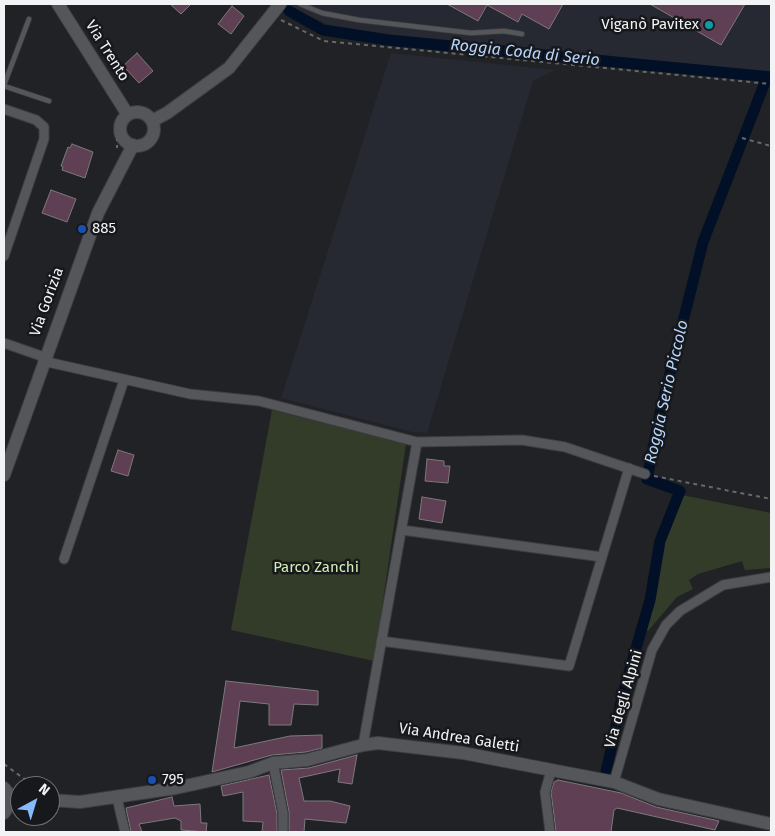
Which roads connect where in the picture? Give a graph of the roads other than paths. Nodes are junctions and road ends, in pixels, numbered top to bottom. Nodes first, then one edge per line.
1 (58, 4) edge
2 (300, 4) edge
3 (278, 6) edge
4 (29, 19) dead end
5 (522, 34) dead end
6 (4, 85) edge
7 (49, 101) dead end
8 (4, 109) edge
9 (122, 116) junction
10 (152, 121) junction
11 (133, 145) junction
12 (4, 256) edge
13 (4, 343) edge
14 (44, 359) junction
15 (124, 380) junction
16 (417, 442) junction
17 (629, 468) junction
18 (645, 474) road end
19 (4, 476) edge
20 (402, 530) junction
21 (602, 557) junction
22 (64, 559) dead end
23 (771, 577) edge
24 (382, 641) junction
25 (363, 745) junction
26 (274, 763) junction
27 (550, 771) junction
28 (614, 782) junction
29 (117, 798) junction
30 (60, 801) edge
31 (771, 824) edge
32 (125, 832) edge
33 (283, 832) edge
34 (550, 832) edge

1 - 9 street, Via Trento
2 - 5 lane
3 - 10 street
4 - 6 lane
6 - 7 lane
8 - 12 street
9 - 10 street
9 - 11 street
10 - 11 street
11 - 14 street, Via Gorizia
13 - 14 street
14 - 15 street
14 - 19 street, Via Gorizia
15 - 16 street
15 - 22 street
16 - 17 street
16 - 20 street
17 - 18 street
17 - 21 street
20 - 21 street
20 - 24 street
21 - 24 street
23 - 28 street, Via degli Alpini
24 - 25 street
25 - 26 street, Via Andrea Galetti
25 - 27 street, Via Andrea Galetti
26 - 29 street, Via Andrea Galetti
26 - 33 street
27 - 28 street, Via Andrea Galetti
27 - 34 street
28 - 31 street, Via Andrea Galetti
29 - 30 street, Via Andrea Galetti
29 - 32 street

